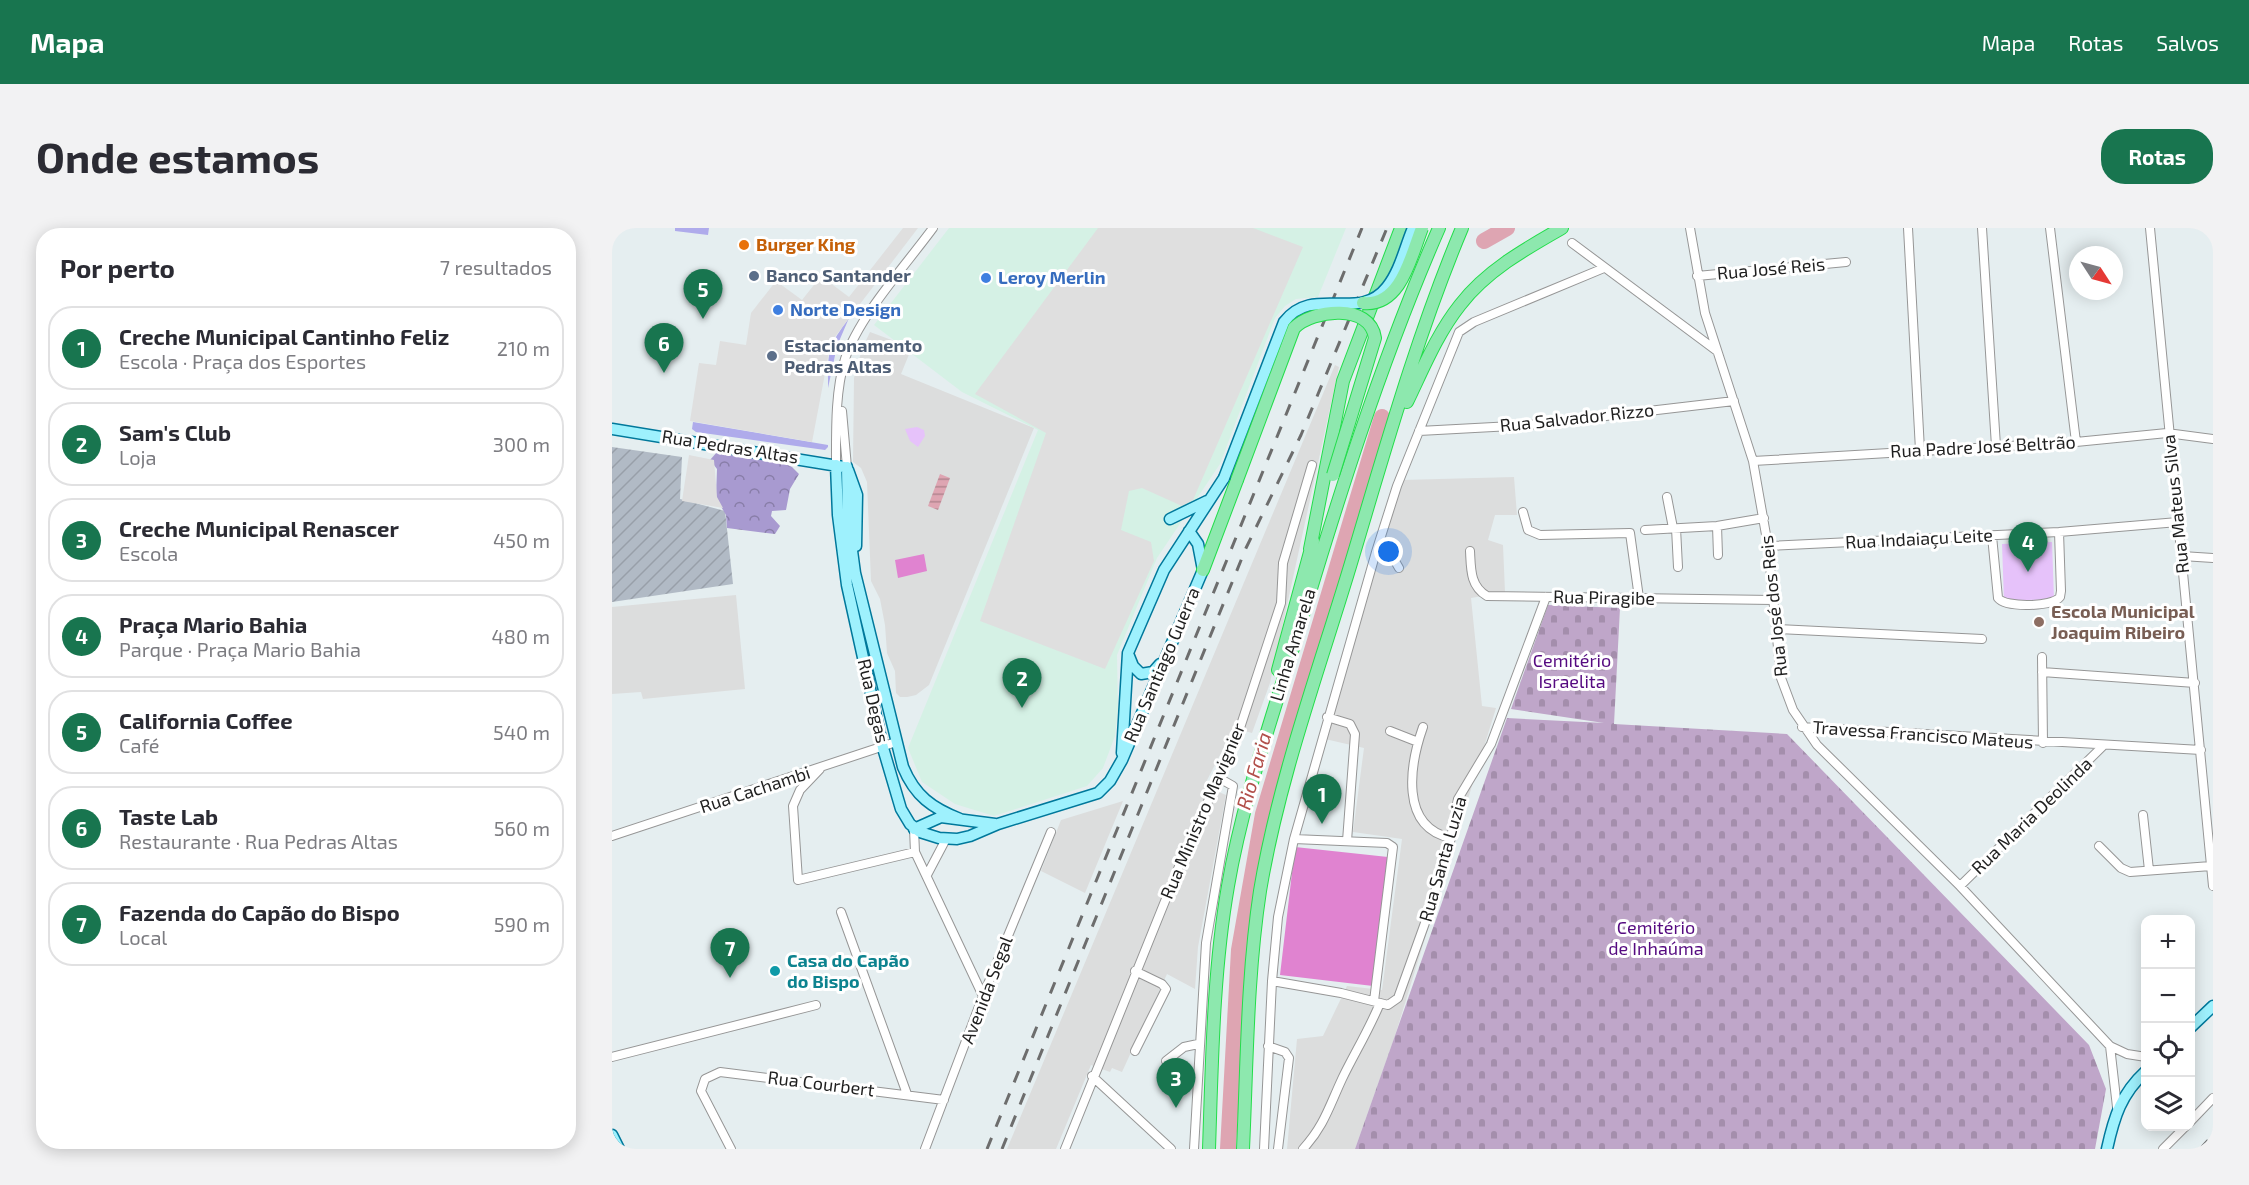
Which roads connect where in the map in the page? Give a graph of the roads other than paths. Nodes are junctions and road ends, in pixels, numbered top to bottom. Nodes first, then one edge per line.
1 (933, 228) edge
2 (1401, 228) edge
3 (1413, 228) edge
4 (1422, 228) edge
5 (1439, 228) edge
6 (1462, 228) edge
7 (1562, 228) edge
8 (1690, 228) edge
9 (1908, 228) edge
10 (1982, 228) edge
11 (2050, 228) edge
12 (2150, 228) edge
13 (1572, 243) dead end
14 (1846, 262) dead end
15 (1604, 268) junction
16 (1697, 276) junction
17 (1363, 303) junction
18 (1717, 351) junction
19 (1734, 401) junction
20 (612, 429) edge
21 (1419, 431) junction
22 (2168, 433) junction
23 (1390, 435) junction
24 (2213, 439) edge
25 (2076, 442) junction
26 (1996, 446) junction
27 (1920, 450) junction
28 (1753, 461) junction
29 (1312, 465) dead end
30 (842, 466) junction
31 (1667, 497) dead end
32 (1210, 499) junction
33 (1523, 512) dead end
34 (1764, 518) junction
35 (1170, 519) dead end
36 (2178, 522) junction
37 (1717, 526) junction
38 (1675, 528) junction
39 (1645, 530) dead end
40 (1189, 531) junction
41 (2058, 532) junction
42 (1992, 536) junction
43 (1768, 546) junction
44 (1310, 549) junction
45 (1470, 551) dead end
46 (1376, 552) junction
47 (1718, 555) dead end
48 (2182, 556) junction
49 (2213, 558) edge
50 (1678, 567) dead end
51 (1399, 568) dead end
52 (1203, 570) junction
53 (1546, 597) junction
54 (1639, 598) junction
55 (1773, 600) junction
56 (1776, 629) junction
57 (1982, 639) dead end
58 (1128, 653) junction
59 (2042, 657) dead end
60 (1165, 659) junction
61 (2042, 672) junction
62 (2195, 683) junction
63 (1327, 717) junction
64 (1271, 718) junction
65 (1423, 727) dead end
66 (1802, 727) junction
67 (1390, 731) dead end
68 (897, 742) junction
69 (1418, 742) junction
70 (2043, 743) junction
71 (2103, 746) junction
72 (883, 748) junction
73 (2200, 750) junction
74 (1122, 760) junction
75 (820, 769) junction
76 (1219, 778) junction
77 (2143, 815) dead end
78 (960, 819) junction
79 (998, 824) junction
80 (914, 828) junction
81 (1051, 832) dead end
82 (612, 836) edge
83 (1451, 838) junction
84 (946, 839) junction
85 (1294, 839) junction
86 (1347, 841) junction
87 (2099, 846) dead end
88 (915, 852) junction
89 (2211, 866) junction
90 (2149, 870) junction
91 (927, 875) junction
92 (1960, 886) junction
93 (2213, 886) edge
94 (841, 912) dead end
95 (1135, 971) junction
96 (1272, 981) junction
97 (983, 996) junction
98 (1377, 1002) junction
99 (816, 1005) dead end
100 (2213, 1006) edge
101 (2195, 1023) edge
102 (1198, 1044) junction
103 (1268, 1046) junction
104 (2110, 1046) junction
105 (1135, 1051) dead end
106 (2141, 1056) edge
107 (612, 1057) edge
108 (1166, 1061) dead end
109 (1092, 1076) junction
110 (2141, 1076) edge
111 (907, 1094) junction
112 (2213, 1098) edge
113 (944, 1100) junction
114 (2117, 1107) junction
115 (2195, 1117) edge
116 (2181, 1131) edge
117 (612, 1135) edge
118 (2110, 1136) junction
119 (619, 1149) edge
120 (731, 1149) edge
121 (925, 1149) edge
122 (1065, 1149) edge
123 (1171, 1149) edge
124 (1194, 1149) edge
125 (1209, 1149) edge
126 (1243, 1149) edge
127 (1264, 1149) edge
128 (1278, 1149) edge
129 (1303, 1149) edge
130 (2107, 1149) edge
131 (2113, 1149) edge
132 (2163, 1149) edge

1 - 30 street, Rua Degas
2 - 44 highway
3 - 17 main road, bridge
4 - 17 highway, bridge
5 - 64 highway, Linha Amarela
6 - 23 highway, Linha Amarela
7 - 23 highway
8 - 16 street, Rua José dos Reis
9 - 27 street
10 - 26 street
11 - 25 street
12 - 22 street, Rua Mateus Silva
13 - 15 street
14 - 16 street, Rua José Reis
15 - 18 street
15 - 21 street
16 - 18 street, Rua José dos Reis
17 - 32 main road, Rua Santiago Guerra, bridge
18 - 19 street, Rua José dos Reis
19 - 21 street, Rua Salvador Rizzo
19 - 28 street, Rua José dos Reis
20 - 30 main road, Rua Pedras Altas
21 - 46 street
22 - 24 street, Rua Padre José Beltrão
22 - 25 street, Rua Padre José Beltrão
22 - 36 street, Rua Mateus Silva
23 - 126 highway, Linha Amarela
25 - 26 street, Rua Padre José Beltrão
26 - 27 street, Rua Padre José Beltrão
27 - 28 street, Rua Padre José Beltrão
28 - 34 street, Rua José dos Reis
29 - 76 street, Rua Ministro Mavignier
30 - 68 main road, Rua Degas
30 - 72 main road, Rua Degas
31 - 38 street
32 - 35 main road
32 - 40 main road, Rua Santiago Guerra
33 - 54 street
34 - 37 street
34 - 43 street, Rua José dos Reis
36 - 41 street, Rua Indaiaçu Leite
36 - 48 street, Rua Mateus Silva
37 - 38 street
37 - 47 street
38 - 39 street
38 - 50 street
40 - 52 main road
40 - 58 main road, Rua Santiago Guerra
41 - 42 street, Rua Indaiaçu Leite
41 - 42 street
42 - 43 street, Rua Indaiaçu Leite
43 - 55 street, Rua José dos Reis
44 - 52 highway, bridge
44 - 64 highway
45 - 53 street, Rua Piragibe
46 - 51 street
46 - 63 street
48 - 49 street
48 - 62 street, Rua Mateus Silva
52 - 60 main road, Rua Santiago Guerra
53 - 54 street, Rua Piragibe
53 - 83 street, Rua Santa Luzia
54 - 55 street, Rua Piragibe
55 - 56 street, Rua José dos Reis
56 - 57 street
56 - 66 street, Rua José dos Reis
58 - 60 main road
58 - 74 main road, Rua Santiago Guerra
59 - 61 street, Travessa Francisco Mateus
60 - 74 main road, Rua Santiago Guerra
61 - 62 street
61 - 70 street, Travessa Francisco Mateus
62 - 73 street, Rua Mateus Silva
63 - 85 street
63 - 86 street
64 - 125 highway, Linha Amarela
65 - 69 street
66 - 70 street, Travessa Francisco Mateus
66 - 92 street, Rua José dos Reis
67 - 69 street
68 - 72 street, Rua Cachambi
68 - 78 main road, Rua Degas
69 - 83 street
70 - 71 street, Travessa Francisco Mateus
71 - 73 street, Travessa Francisco Mateus
71 - 92 street, Rua Maria Deolinda
72 - 75 street, Rua Cachambi
72 - 80 main road, Rua Degas
73 - 89 street, Rua Mateus Silva
74 - 79 main road, Rua Santiago Guerra
75 - 82 street, Rua Cachambi
75 - 88 street
76 - 95 street, Rua Ministro Mavignier
76 - 102 street
77 - 90 street
78 - 79 main road, Rua Santiago Guerra
78 - 80 main road
79 - 84 main road, Rua Santiago Guerra
80 - 84 main road
80 - 88 street, Rua Degas
81 - 97 street, Avenida Segal
83 - 98 street, Rua Santa Luzia
84 - 91 street
85 - 86 street
85 - 96 street
86 - 98 street
87 - 90 street
88 - 91 street, Rua Degas
89 - 90 street
89 - 93 street, Rua Mateus Silva
91 - 97 street, Rua Degas
92 - 104 street, Rua José dos Reis
94 - 111 street
95 - 105 street
95 - 109 street, Rua Ministro Mavignier
96 - 98 street
96 - 103 street
97 - 113 street, Avenida Segal
98 - 129 street
99 - 107 street
100 - 101 main road
102 - 108 street
102 - 124 street
103 - 127 street
103 - 128 street
104 - 106 street, Rua José dos Reis
104 - 114 street
109 - 122 street, Rua Ministro Mavignier
109 - 123 street
110 - 114 main road
111 - 113 street, Rua Courbert
111 - 120 street, Rua Courbert
112 - 115 street
113 - 121 street, Avenida Segal
114 - 118 main road
116 - 132 street
117 - 119 main road
118 - 130 main road
118 - 131 main road

